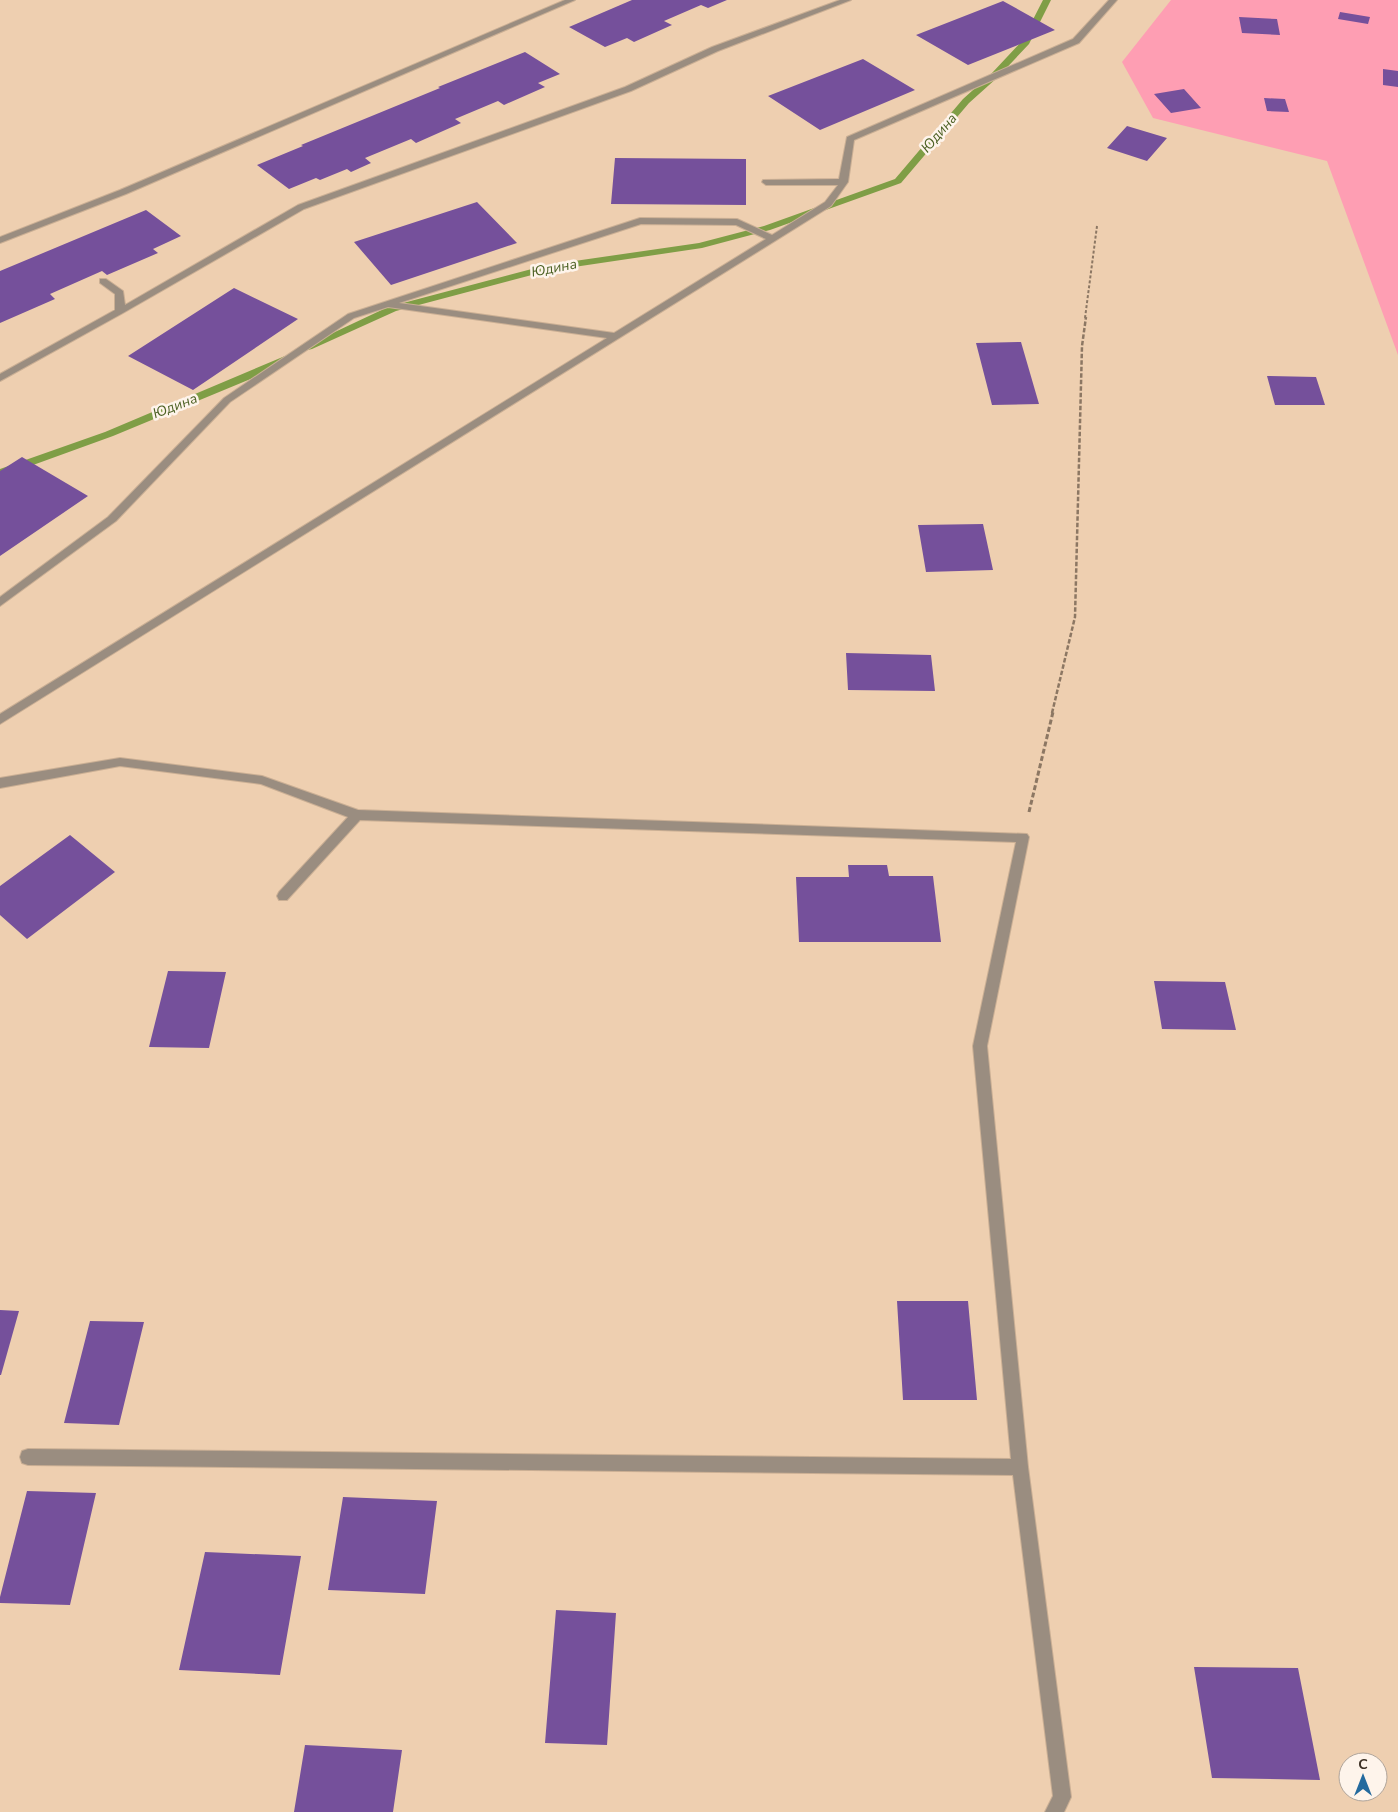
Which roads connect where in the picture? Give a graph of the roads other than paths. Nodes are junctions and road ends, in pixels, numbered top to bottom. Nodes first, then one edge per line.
1 (571, 0) edge
2 (847, 0) edge
3 (1113, 0) edge
4 (766, 182) dead end
5 (844, 182) junction
6 (772, 238) junction
7 (0, 240) edge
8 (104, 281) dead end
9 (387, 304) junction
10 (120, 311) junction
11 (614, 336) junction
12 (0, 378) edge
13 (0, 602) edge
14 (0, 720) edge
15 (0, 783) edge
16 (357, 815) junction
17 (283, 896) dead end
18 (28, 1457) dead end
19 (1020, 1467) junction
20 (1054, 1812) edge

1 - 7 lane
2 - 10 lane
3 - 5 lane
4 - 5 lane
5 - 6 lane
6 - 9 lane
6 - 11 lane
8 - 10 lane
9 - 11 lane
9 - 13 lane
10 - 12 lane
11 - 14 lane
15 - 16 lane
16 - 17 lane
16 - 19 lane
18 - 19 lane
19 - 20 lane

